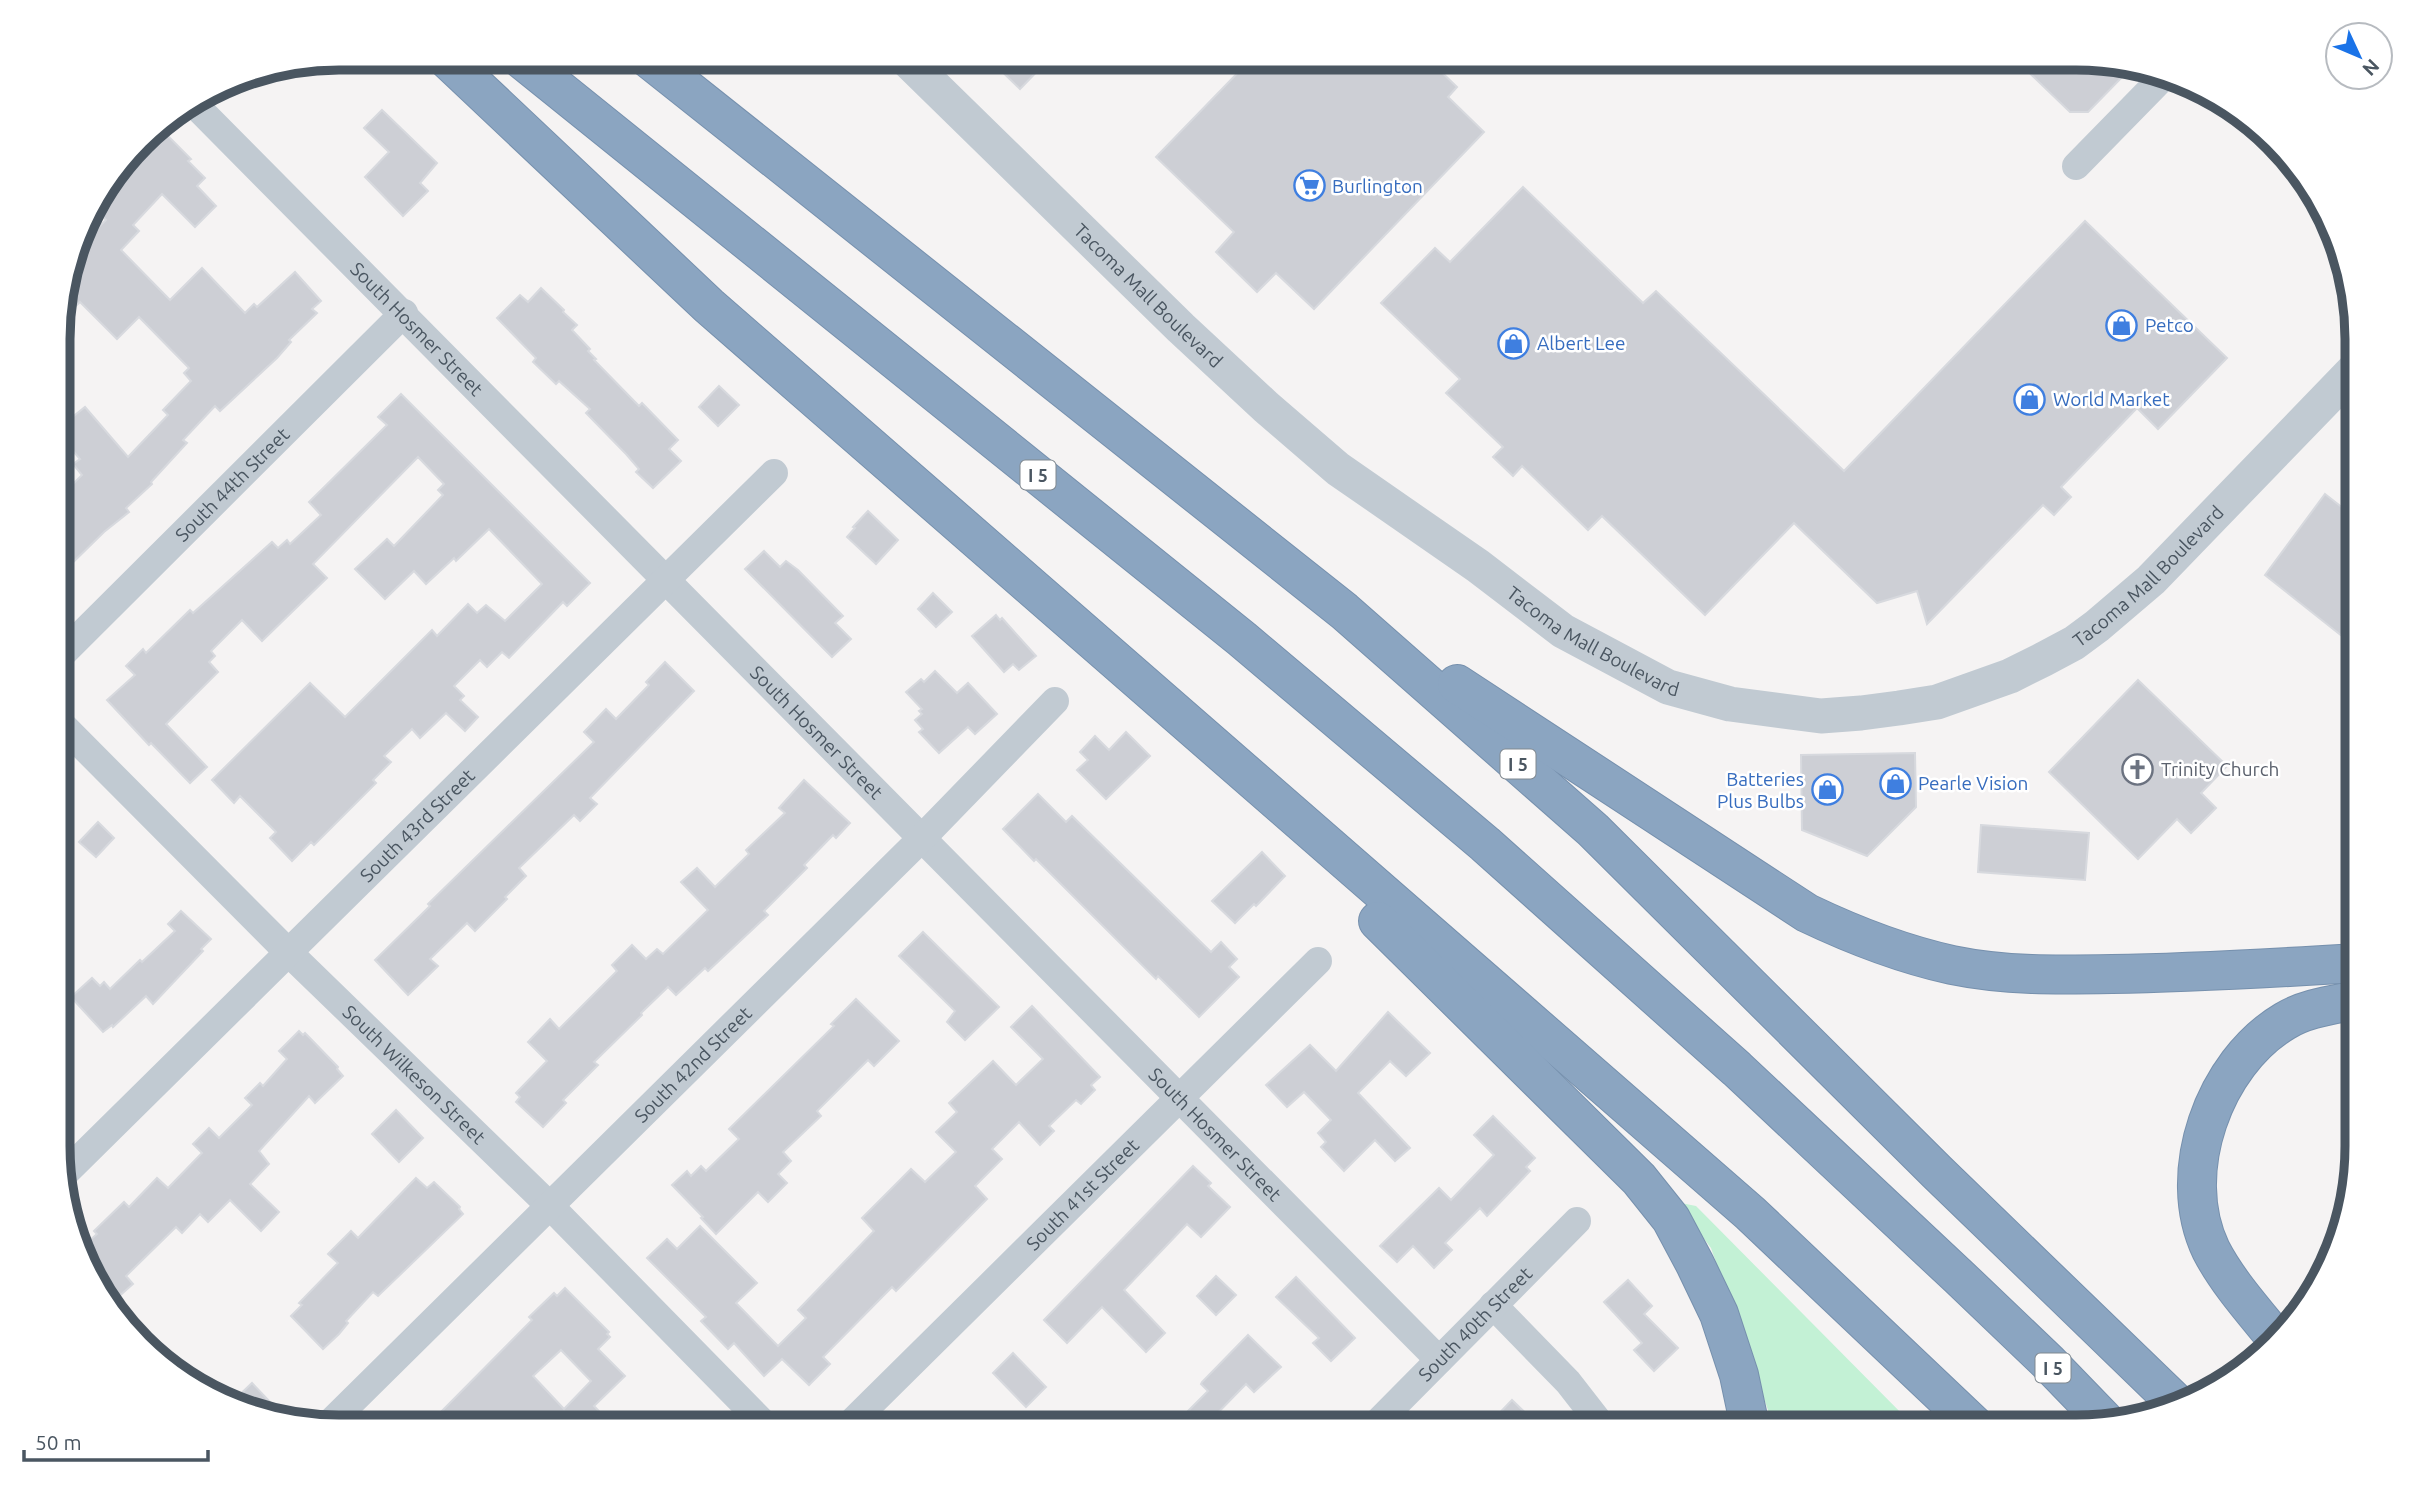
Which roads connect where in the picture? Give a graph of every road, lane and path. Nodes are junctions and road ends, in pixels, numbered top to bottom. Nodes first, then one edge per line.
1 (459, 70) edge
2 (535, 70) edge
3 (663, 70) edge
4 (917, 70) edge
5 (2158, 83) edge
6 (199, 109) edge
7 (2076, 166) dead end
8 (404, 313) junction
9 (2345, 379) edge
10 (774, 473) dead end
11 (666, 579) junction
12 (1344, 611) junction
13 (1088, 638) junction
14 (70, 646) edge
15 (1055, 701) dead end
16 (70, 733) edge
17 (922, 838) junction
18 (288, 953) junction
19 (1318, 961) dead end
20 (2345, 964) edge
21 (2345, 1002) edge
22 (1179, 1098) junction
23 (71, 1167) edge
24 (549, 1205) junction
25 (1577, 1221) dead end
26 (1493, 1305) junction
27 (2270, 1331) edge
28 (1439, 1360) junction
29 (2171, 1398) edge
30 (2097, 1414) edge
31 (338, 1415) edge
32 (755, 1415) edge
33 (859, 1415) edge
34 (1385, 1415) edge
35 (1594, 1415) edge
36 (1747, 1415) edge
37 (1963, 1415) edge

1 - 13 highway
2 - 30 highway, I 5
3 - 12 highway, I 5
4 - 9 street, Tacoma Mall Boulevard
5 - 7 street
6 - 8 street, South Hosmer Street
8 - 11 street, South Hosmer Street
8 - 14 street, South 44th Street
10 - 11 street, South 43rd Street
11 - 17 street, South Hosmer Street
11 - 18 street, South 43rd Street
12 - 20 highway
12 - 29 highway, I 5
13 - 36 highway
13 - 37 highway
15 - 17 street, South 42nd Street
16 - 18 street, South Wilkeson Street
17 - 22 street, South Hosmer Street
17 - 24 street, South 42nd Street
18 - 23 street, South 43rd Street
18 - 24 street, South Wilkeson Street
19 - 22 street, South 41st Street
21 - 27 highway
22 - 28 street, South Hosmer Street
22 - 33 street, South 41st Street
24 - 31 street, South 42nd Street
24 - 32 street, South Wilkeson Street
25 - 26 street, South 40th Street
26 - 28 street, South 40th Street
26 - 35 street
28 - 34 street, South 40th Street

